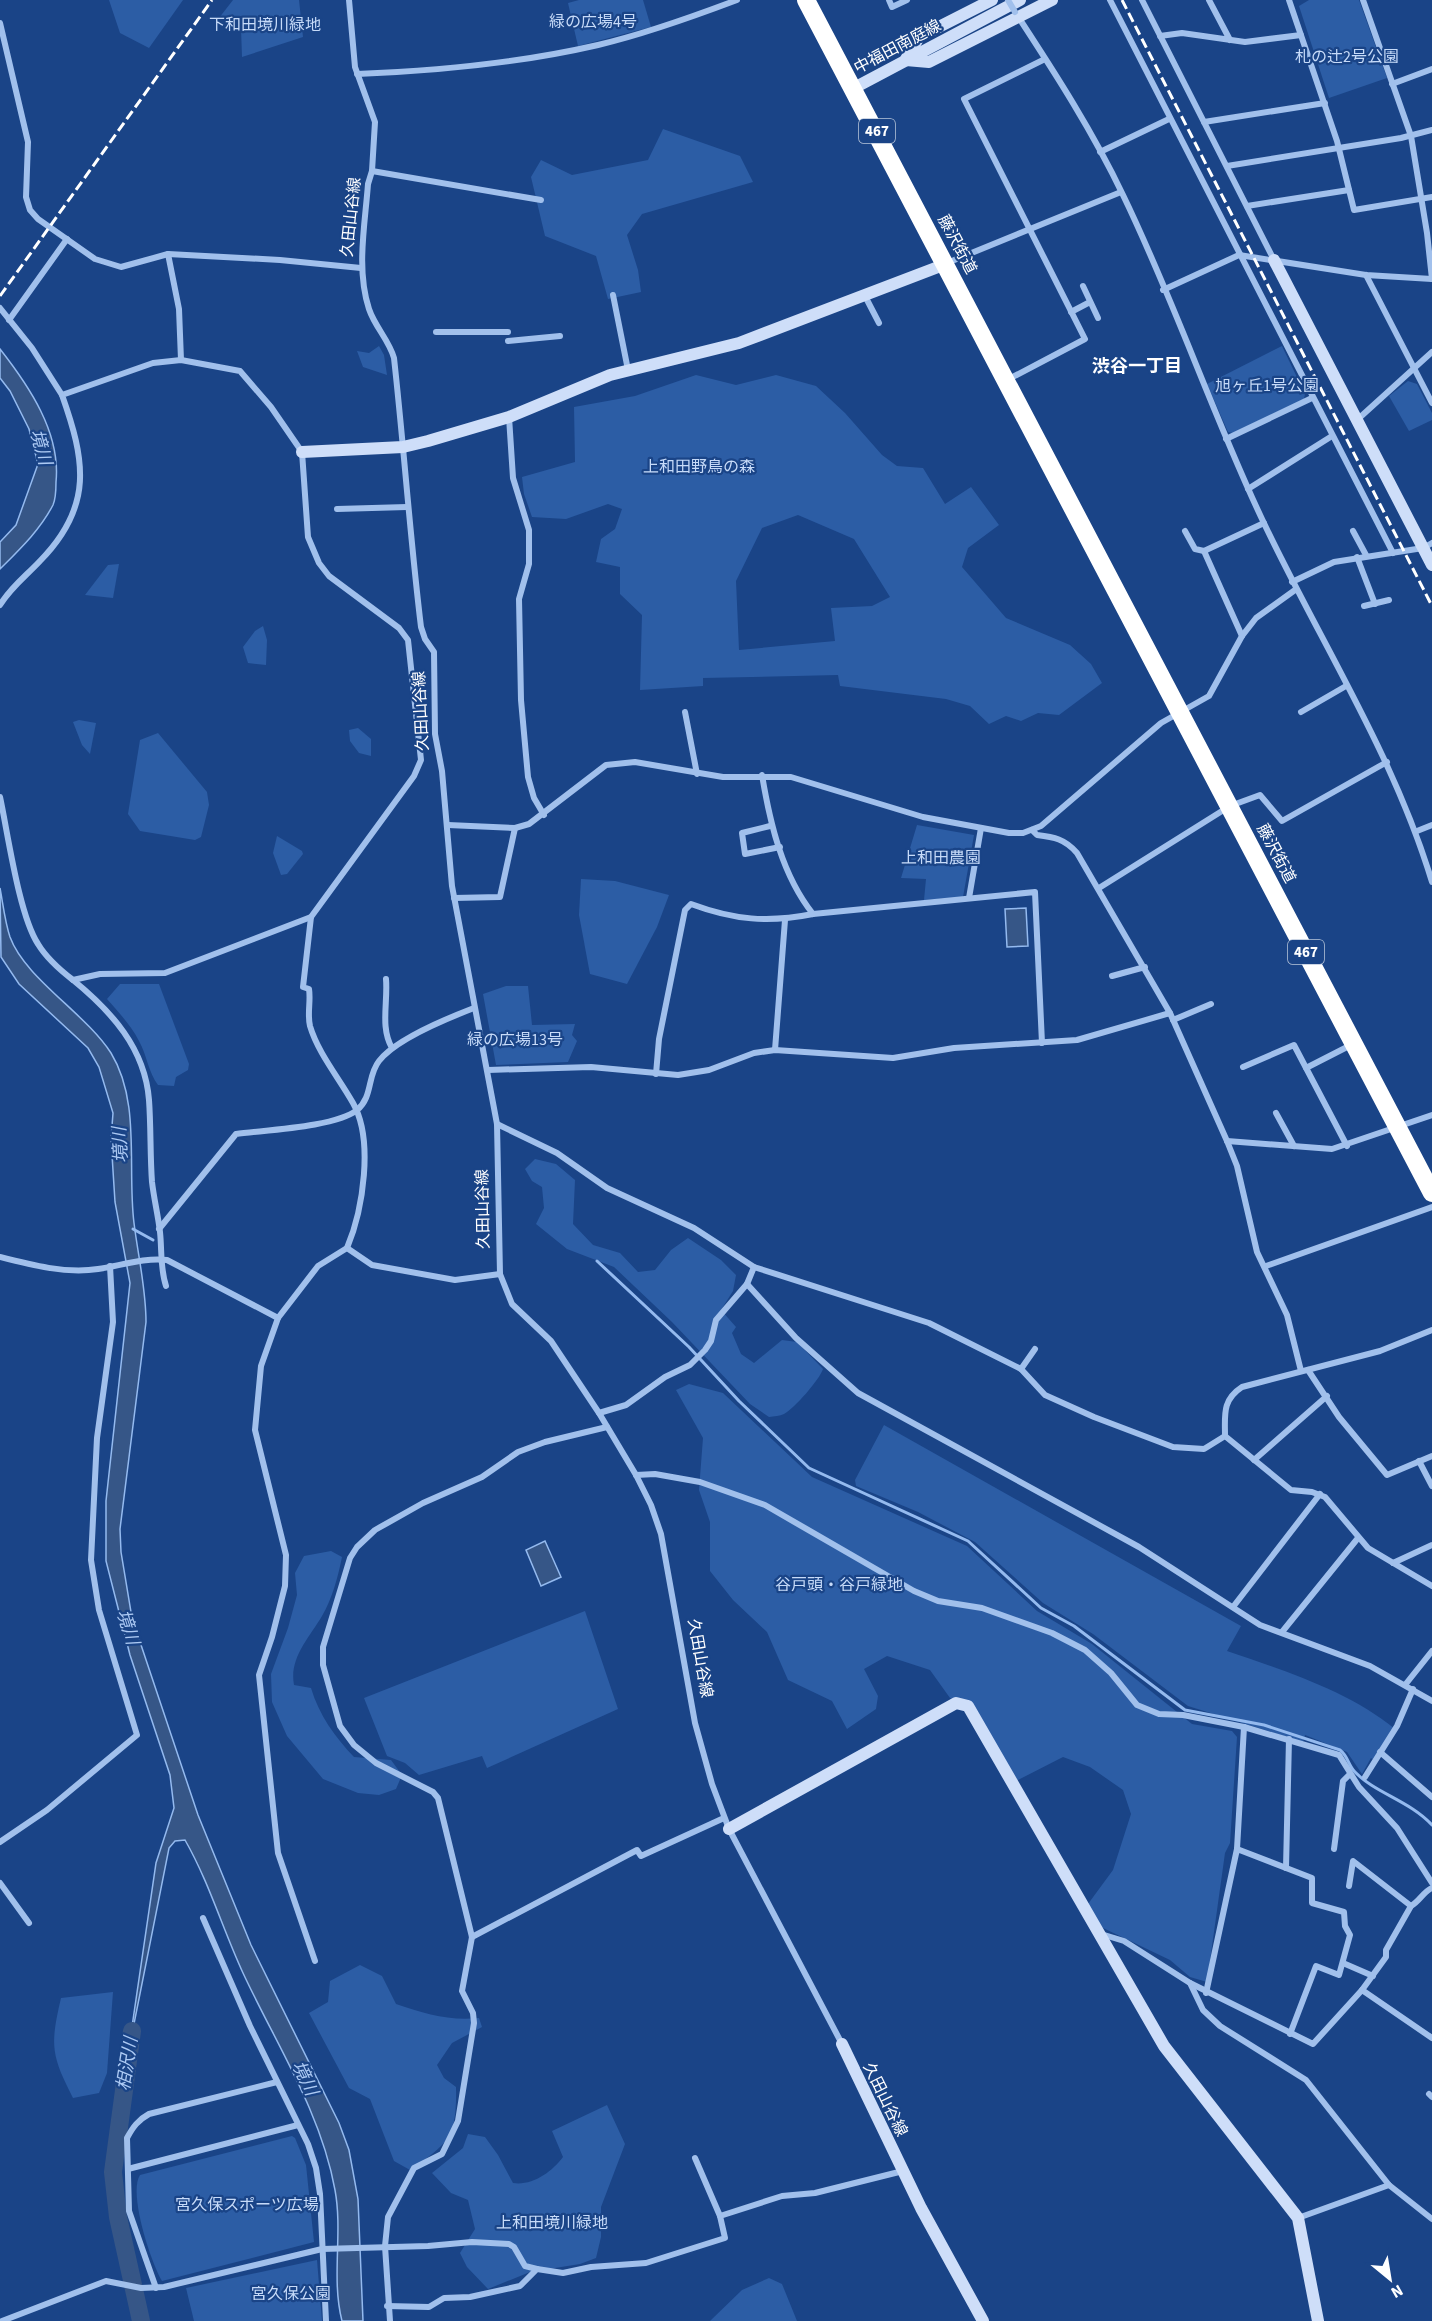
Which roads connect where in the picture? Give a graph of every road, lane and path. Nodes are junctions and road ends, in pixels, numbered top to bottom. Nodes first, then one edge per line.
1 (349, 0) edge
2 (737, 0) edge
3 (806, 0) edge
4 (889, 0) edge
5 (907, 0) edge
6 (992, 0) edge
7 (1008, 0) edge
8 (1020, 0) edge
9 (1052, 0) edge
10 (1110, 0) edge
11 (1142, 0) edge
12 (1209, 0) edge
13 (1289, 0) edge
14 (1363, 0) edge
15 (1017, 14) junction
16 (0, 23) edge
17 (1301, 35) junction
18 (1160, 36) junction
19 (1230, 40) junction
20 (1045, 58) junction
21 (905, 60) junction
22 (9, 66) junction
23 (0, 67) edge
24 (1432, 69) edge
25 (357, 74) junction
26 (1392, 84) junction
27 (854, 88) junction
28 (1325, 104) junction
29 (1169, 119) junction
30 (1204, 122) junction
31 (1432, 130) edge
32 (1411, 136) junction
33 (1337, 148) junction
34 (1100, 152) junction
35 (1227, 166) junction
36 (372, 171) junction
37 (1349, 190) junction
38 (1122, 192) junction
39 (1432, 197) edge
40 (1422, 198) junction
41 (541, 200) dead end
42 (1247, 206) junction
43 (1030, 229) junction
44 (67, 239) junction
45 (168, 254) junction
46 (1239, 255) junction
47 (1274, 260) junction
48 (946, 264) junction
49 (362, 268) junction
50 (1366, 275) junction
51 (1432, 279) edge
52 (1083, 286) dead end
53 (1163, 290) junction
54 (613, 295) dead end
55 (866, 296) junction
56 (1090, 302) junction
57 (0, 308) edge
58 (1071, 312) junction
59 (1098, 318) dead end
60 (9, 320) junction
61 (879, 322) dead end
62 (436, 332) dead end
63 (508, 332) dead end
64 (560, 336) dead end
65 (508, 342) dead end
66 (1432, 352) edge
67 (181, 360) junction
68 (1415, 369) junction
69 (628, 370) junction
70 (1006, 380) junction
71 (62, 395) junction
72 (1312, 398) junction
73 (1432, 403) edge
74 (509, 417) junction
75 (1356, 420) junction
76 (1332, 436) junction
77 (1226, 440) junction
78 (403, 447) junction
79 (302, 452) junction
80 (1248, 489) junction
81 (407, 507) junction
82 (338, 509) dead end
83 (1264, 523) junction
84 (1185, 531) dead end
85 (1353, 531) dead end
86 (1428, 545) edge
87 (1203, 551) junction
88 (1393, 553) junction
89 (1366, 555) junction
90 (1357, 557) junction
91 (1432, 565) edge
92 (1292, 582) junction
93 (1295, 590) junction
94 (1389, 600) dead end
95 (1375, 603) junction
96 (0, 605) edge
97 (1364, 606) dead end
98 (1242, 636) junction
99 (1346, 686) junction
100 (1181, 711) junction
101 (685, 712) dead end
102 (1301, 712) dead end
103 (1387, 762) junction
104 (697, 774) junction
105 (762, 775) junction
106 (0, 797) edge
107 (1230, 806) junction
108 (544, 815) junction
109 (448, 825) junction
110 (1432, 825) edge
111 (770, 826) junction
112 (515, 828) junction
113 (981, 828) junction
114 (1032, 830) junction
115 (1417, 831) junction
116 (780, 847) junction
117 (1432, 882) edge
118 (1099, 888) junction
119 (454, 898) junction
120 (969, 898) junction
121 (813, 914) junction
122 (311, 917) junction
123 (785, 920) junction
124 (1144, 967) junction
125 (1112, 976) dead end
126 (386, 979) dead end
127 (74, 980) junction
128 (1211, 1004) dead end
129 (474, 1008) junction
130 (1170, 1013) junction
131 (1173, 1020) junction
132 (1042, 1043) junction
133 (1354, 1043) junction
134 (392, 1048) junction
135 (775, 1050) junction
136 (1243, 1067) dead end
137 (1306, 1068) junction
138 (488, 1070) junction
139 (656, 1074) junction
140 (357, 1110) junction
141 (1276, 1113) dead end
142 (1432, 1115) edge
143 (496, 1124) junction
144 (1399, 1128) junction
145 (1227, 1141) junction
146 (1294, 1146) junction
147 (1347, 1146) junction
148 (1432, 1192) edge
149 (1432, 1207) edge
150 (159, 1229) junction
151 (348, 1248) junction
152 (0, 1257) edge
153 (158, 1259) junction
154 (1266, 1266) junction
155 (111, 1267) junction
156 (754, 1267) junction
157 (500, 1274) junction
158 (747, 1284) junction
159 (166, 1286) dead end
160 (278, 1318) junction
161 (1432, 1330) edge
162 (1035, 1349) dead end
163 (1021, 1369) junction
164 (1304, 1370) junction
165 (1327, 1396) junction
166 (599, 1413) junction
167 (607, 1427) junction
168 (1225, 1436) junction
169 (1432, 1456) edge
170 (1254, 1460) junction
171 (1419, 1461) junction
172 (636, 1475) junction
173 (1432, 1486) edge
174 (1320, 1494) junction
175 (1358, 1538) junction
176 (1432, 1545) edge
177 (1393, 1563) junction
178 (1432, 1586) edge
179 (1233, 1607) junction
180 (1282, 1632) junction
181 (1432, 1651) edge
182 (1405, 1685) junction
183 (1413, 1689) junction
184 (1432, 1701) edge
185 (1244, 1727) junction
186 (1289, 1739) junction
187 (1380, 1752) junction
188 (1350, 1774) junction
189 (1359, 1787) junction
190 (1432, 1797) edge
191 (727, 1823) junction
192 (0, 1842) edge
193 (1238, 1848) junction
194 (1334, 1849) dead end
195 (1286, 1868) junction
196 (0, 1883) edge
197 (1432, 1885) edge
198 (1349, 1886) dead end
199 (1411, 1906) junction
200 (203, 1918) dead end
201 (29, 1923) dead end
202 (1099, 1933) junction
203 (472, 1937) junction
204 (315, 1960) dead end
205 (1343, 1963) junction
206 (1373, 1976) junction
207 (1190, 1983) junction
208 (1362, 1990) junction
209 (1206, 1993) junction
210 (1290, 2034) junction
211 (1432, 2038) edge
212 (842, 2044) joint
213 (277, 2082) junction
214 (298, 2125) junction
215 (695, 2158) dead end
216 (128, 2169) junction
217 (903, 2172) junction
218 (1389, 2185) junction
219 (720, 2216) junction
220 (1298, 2218) junction
221 (1432, 2219) edge
222 (386, 2246) junction
223 (324, 2249) junction
224 (537, 2269) junction
225 (156, 2288) junction
226 (387, 2306) junction
227 (2, 2321) edge
228 (326, 2321) edge
229 (390, 2321) edge
230 (983, 2321) edge
231 (1318, 2321) edge

1 - 25 street, 久田山谷線
2 - 25 street
3 - 27 highway, 藤沢街道 / 467
4 - 5 street
6 - 21 street
7 - 15 street, bridge
8 - 21 street, 中福田南庭線
9 - 15 street
10 - 29 street
11 - 18 street
12 - 19 street
13 - 17 street
14 - 26 street
15 - 20 street
15 - 21 street
16 - 22 street
17 - 19 street
17 - 28 street
18 - 19 street
18 - 30 street
20 - 34 street
20 - 43 street
21 - 27 street, 中福田南庭線
22 - 23 street
22 - 44 street
24 - 26 street
25 - 36 street, 久田山谷線
26 - 32 street
27 - 48 highway, 藤沢街道 / 467
28 - 30 street
28 - 33 street
29 - 34 street
29 - 46 street
30 - 35 street
31 - 32 street
32 - 33 street
32 - 40 street
33 - 35 street
33 - 37 street
34 - 38 street
35 - 42 street
36 - 41 street
36 - 49 street, 久田山谷線
37 - 40 street
37 - 42 street
38 - 43 street
38 - 53 street
39 - 40 street
40 - 51 street
42 - 47 street
43 - 48 street
43 - 58 street
44 - 45 street
44 - 60 street
45 - 49 street
45 - 67 street
46 - 47 street
46 - 53 street
46 - 72 street
47 - 50 street
47 - 75 street
48 - 55 street
48 - 70 highway, 藤沢街道 / 467
49 - 78 street, 久田山谷線
50 - 51 street
50 - 68 street
52 - 56 street
53 - 77 street
54 - 69 street
55 - 61 street
55 - 69 street
56 - 58 street
56 - 59 street
57 - 60 street
58 - 70 street
60 - 71 street
62 - 63 street
64 - 65 street
66 - 68 street
67 - 71 street
67 - 79 street
68 - 73 street
68 - 75 street
69 - 74 street
70 - 100 highway, 藤沢街道 / 467
71 - 96 street
72 - 76 street
72 - 77 street
74 - 78 street
74 - 108 street
75 - 86 street
76 - 80 street
76 - 88 street
77 - 80 street
78 - 79 street
78 - 81 street, 久田山谷線
79 - 122 street
80 - 83 street
81 - 82 street
81 - 109 street, 久田山谷線
83 - 87 street
83 - 92 street
84 - 87 street
85 - 89 street
86 - 88 street
86 - 91 street
87 - 98 street
88 - 89 street
89 - 90 street
90 - 92 street
90 - 95 street
92 - 93 street
93 - 98 street
93 - 99 street
94 - 95 street
95 - 97 street
98 - 100 street
99 - 102 street
99 - 103 street
100 - 107 highway, 藤沢街道 / 467
100 - 114 street
101 - 104 street
103 - 107 street
103 - 115 street
104 - 105 street
104 - 108 street
105 - 111 street
105 - 113 street
106 - 127 street
107 - 118 street
107 - 133 highway, 藤沢街道 / 467
108 - 112 street
109 - 112 street
109 - 119 street, 久田山谷線
110 - 115 street
111 - 116 street
111 - 116 street
112 - 119 street
113 - 114 street
113 - 120 street
114 - 118 street
115 - 117 street
116 - 121 street
118 - 124 street
119 - 129 street, 久田山谷線
120 - 121 street
120 - 132 street
121 - 123 street
122 - 127 street
122 - 140 street
123 - 135 street
123 - 139 street
124 - 125 street
124 - 130 street
126 - 134 street
127 - 150 street
128 - 131 street
129 - 134 street
129 - 138 street, 久田山谷線
130 - 131 street
130 - 132 street
131 - 145 street
132 - 135 street
133 - 137 street
133 - 144 highway, 藤沢街道 / 467
134 - 140 street
135 - 139 street
136 - 137 street
137 - 147 street
138 - 139 street
138 - 143 street, 久田山谷線
140 - 150 street
140 - 151 street
141 - 146 street
142 - 144 street
143 - 156 street
143 - 157 street, 久田山谷線
144 - 147 street
144 - 148 highway, 藤沢街道 / 467
145 - 146 street
145 - 154 street
146 - 147 street
149 - 154 street
150 - 153 street
151 - 157 street
151 - 160 street
152 - 155 street
153 - 155 street
153 - 159 street
153 - 160 street
154 - 164 street
155 - 192 street
156 - 158 street
156 - 163 street
157 - 166 street, 久田山谷線
158 - 166 street
158 - 179 street
160 - 204 street
161 - 164 street
162 - 163 street
163 - 168 street
164 - 165 street
164 - 168 street
165 - 170 street
165 - 171 street
166 - 167 street, 久田山谷線
167 - 172 street, 久田山谷線
167 - 203 street
168 - 170 street
169 - 171 street
170 - 174 street
171 - 173 street
172 - 185 street
172 - 191 street, 久田山谷線
174 - 175 street
174 - 179 street
175 - 177 street
175 - 180 street
176 - 177 street
177 - 178 street
179 - 180 street
180 - 182 street
181 - 182 street
182 - 183 street
183 - 184 street
183 - 187 street
185 - 186 street
185 - 193 street
186 - 188 street
186 - 195 street
187 - 189 street
187 - 190 street
188 - 189 street
188 - 194 street
189 - 197 street
191 - 202 street
191 - 203 street
191 - 212 street, 久田山谷線
193 - 195 street
193 - 209 street
195 - 205 street
196 - 201 street
197 - 199 street
198 - 199 street
199 - 206 street
200 - 213 street
202 - 207 street
202 - 220 street
203 - 222 street
205 - 206 street
205 - 210 street
206 - 208 street
207 - 209 street
207 - 218 street
208 - 210 street
208 - 211 street
209 - 210 street
212 - 217 street, 久田山谷線
213 - 214 street
213 - 216 street
214 - 216 street
214 - 223 street
215 - 219 street
216 - 225 street
217 - 219 street
217 - 230 street, 久田山谷線
218 - 220 street
218 - 221 street
219 - 224 street
220 - 231 street
222 - 223 street
222 - 224 street
222 - 226 street
223 - 225 street
223 - 228 street
224 - 226 street
225 - 227 street
226 - 229 street

